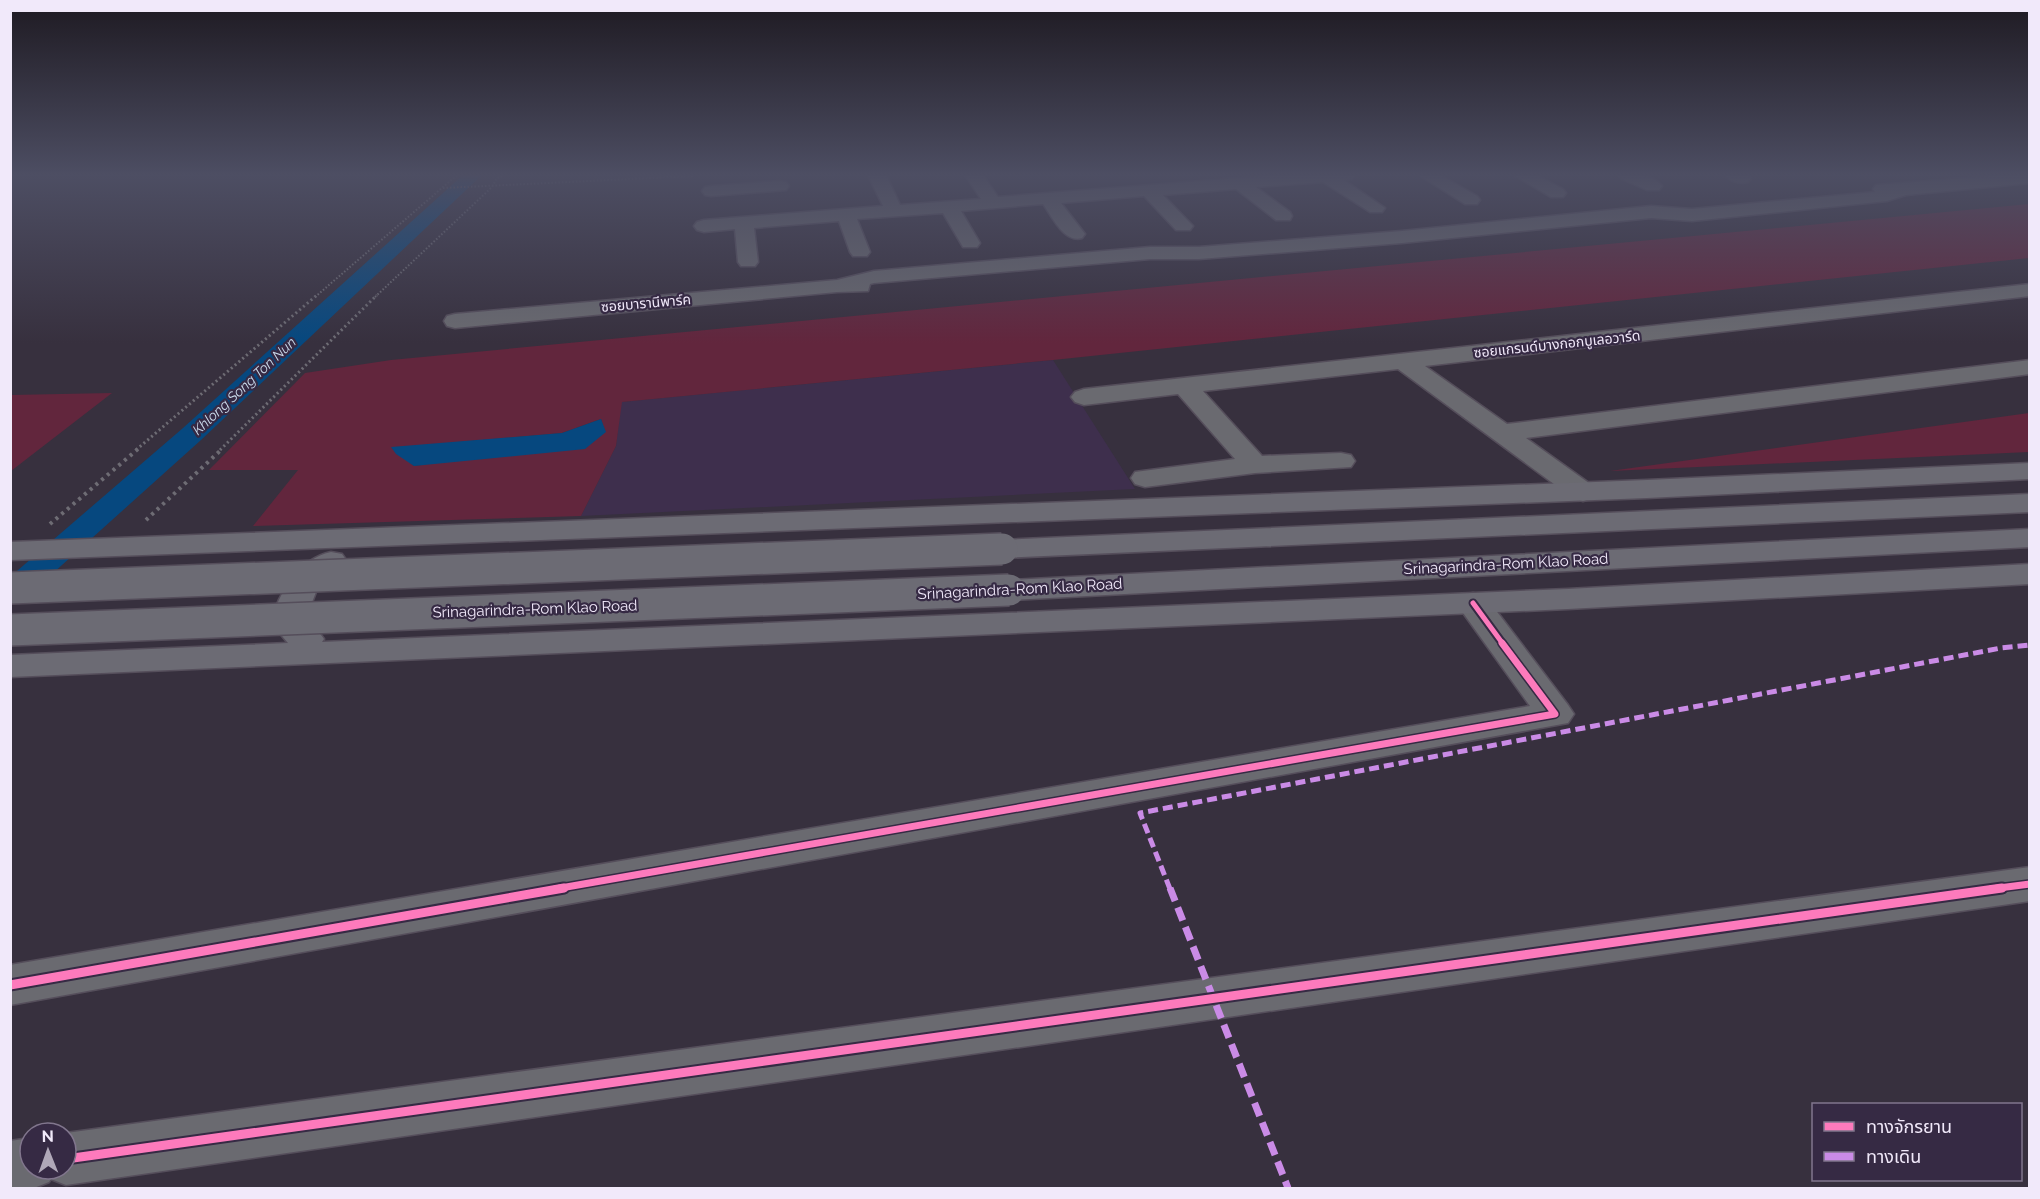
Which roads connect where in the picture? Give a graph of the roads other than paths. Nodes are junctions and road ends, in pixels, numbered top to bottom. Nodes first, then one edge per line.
1 (745, 231) edge
2 (852, 231) edge
3 (963, 231) edge
4 (1073, 231) edge
5 (1462, 231) edge
6 (1075, 234) dead end
7 (970, 243) dead end
8 (860, 252) dead end
9 (748, 262) dead end
10 (2030, 290) edge
11 (2003, 293) junction
12 (2030, 303) edge
13 (455, 321) dead end
14 (1403, 361) junction
15 (2030, 367) edge
16 (1185, 386) junction
17 (1083, 397) dead end
18 (1503, 433) junction
19 (1341, 461) dead end
20 (1255, 465) junction
21 (2030, 471) edge
22 (1145, 478) dead end
23 (1647, 489) junction
24 (1583, 492) junction
25 (2030, 502) edge
26 (404, 537) junction
27 (2017, 538) edge
28 (10, 551) edge
29 (2030, 576) edge
30 (10, 588) edge
31 (1568, 599) junction
32 (1473, 603) junction
33 (10, 630) edge
34 (343, 650) junction
35 (10, 666) edge
36 (2030, 884) edge
37 (10, 985) edge
38 (78, 1157) edge

1 - 9 street
2 - 8 street
3 - 7 street
4 - 6 street
5 - 13 street, ซอยบารานีพาร์ค
10 - 11 street, ซอยแกรนด์บางกอกบูเลอวาร์ด
11 - 12 street
11 - 14 street, ซอยแกรนด์บางกอกบูเลอวาร์ด
14 - 16 street, ซอยแกรนด์บางกอกบูเลอวาร์ด
14 - 18 street
15 - 18 street
16 - 17 street, ซอยแกรนด์บางกอกบูเลอวาร์ด
16 - 20 street
18 - 24 street
19 - 20 street
20 - 22 street
21 - 23 main road
23 - 24 main road
23 - 25 main road
24 - 26 main road
25 - 30 main road, bridge
26 - 28 main road
26 - 34 main road
27 - 31 main road
27 - 33 main road, Srinagarindra-Rom Klao Road, bridge
29 - 31 main road
31 - 32 main road
32 - 34 main road
32 - 37 street
34 - 35 main road
36 - 38 street

